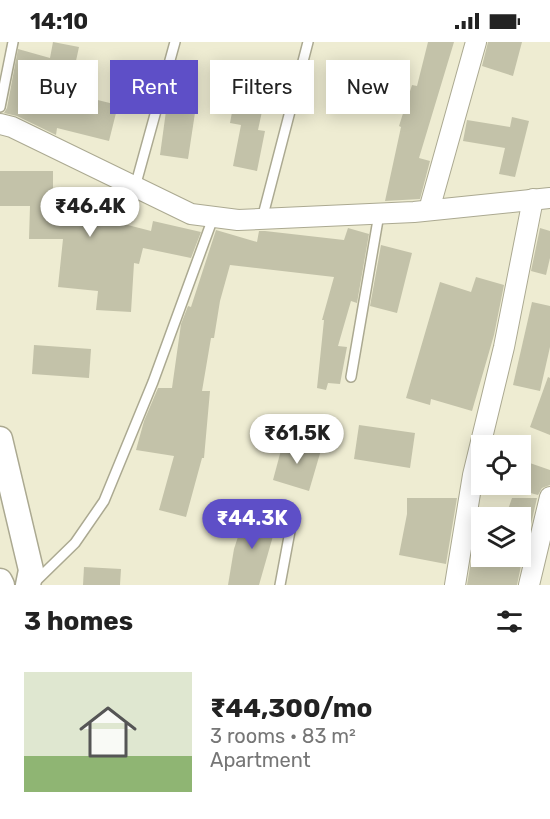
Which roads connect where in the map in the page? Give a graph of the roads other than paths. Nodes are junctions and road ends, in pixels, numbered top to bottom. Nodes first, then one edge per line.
1 (13, 42) edge
2 (175, 42) edge
3 (308, 42) edge
4 (476, 42) edge
5 (0, 107) edge
6 (0, 124) edge
7 (135, 188) junction
8 (541, 199) edge
9 (429, 210) junction
10 (379, 214) junction
11 (213, 218) junction
12 (262, 219) junction
13 (351, 377) dead end
14 (0, 439) edge
15 (550, 496) edge
16 (293, 515) dead end
17 (28, 585) edge
18 (33, 585) edge
19 (280, 585) edge
20 (455, 585) edge
21 (529, 585) edge

1 - 5 lane
2 - 7 lane
3 - 12 lane
4 - 9 street
6 - 7 street
7 - 11 street
8 - 9 street
8 - 20 street
9 - 10 street
10 - 12 street
10 - 13 lane
11 - 12 street
11 - 18 lane
14 - 17 street
15 - 21 street
16 - 19 lane

